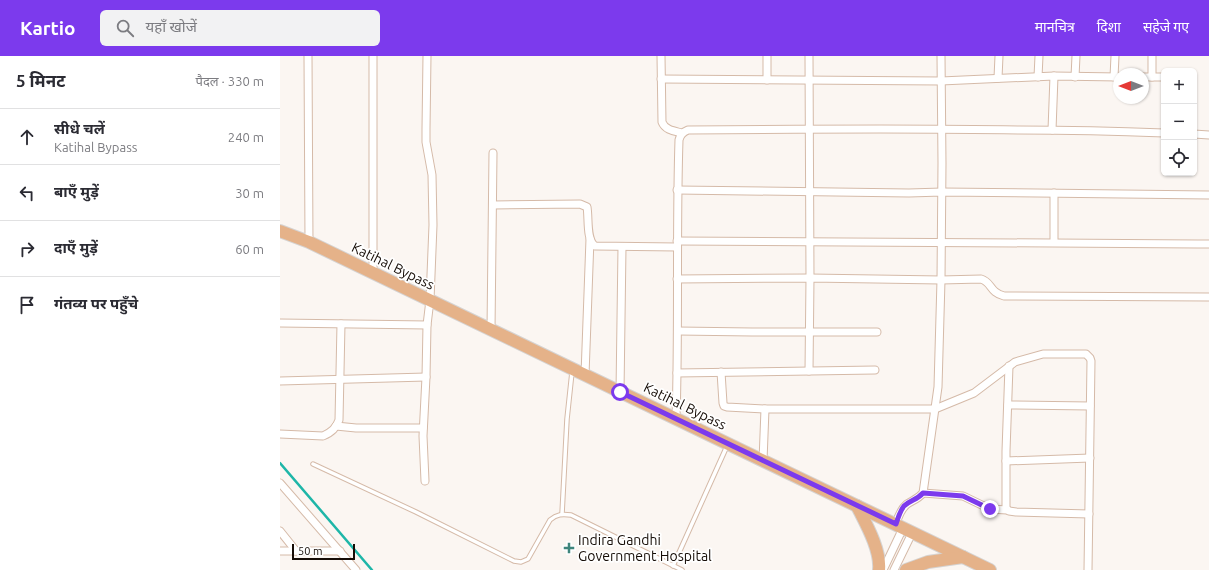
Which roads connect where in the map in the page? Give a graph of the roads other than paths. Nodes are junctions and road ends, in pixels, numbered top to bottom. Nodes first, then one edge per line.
1 (308, 56) edge
2 (373, 56) edge
3 (427, 56) edge
4 (660, 56) edge
5 (767, 56) edge
6 (809, 56) edge
7 (941, 56) edge
8 (999, 56) edge
9 (1039, 56) edge
10 (1076, 56) edge
11 (1114, 56) edge
12 (1152, 56) edge
13 (1116, 68) edge
14 (1054, 76) junction
15 (1038, 77) junction
16 (1075, 77) junction
17 (1113, 77) edge
18 (1152, 77) joint
19 (1161, 77) edge
20 (998, 78) junction
21 (660, 79) junction
22 (767, 80) junction
23 (809, 80) junction
24 (941, 80) junction
25 (809, 129) junction
26 (942, 129) junction
27 (1052, 130) junction
28 (682, 133) junction
29 (1161, 133) edge
30 (1197, 134) edge
31 (1209, 135) edge
32 (493, 153) dead end
33 (677, 190) junction
34 (809, 192) junction
35 (942, 192) junction
36 (1054, 193) junction
37 (1209, 195) edge
38 (493, 205) junction
39 (280, 231) edge
40 (590, 238) junction
41 (309, 242) junction
42 (810, 242) junction
43 (941, 242) junction
44 (1054, 242) junction
45 (677, 244) junction
46 (1209, 244) edge
47 (622, 247) junction
48 (374, 273) junction
49 (810, 278) junction
50 (678, 279) junction
51 (941, 280) junction
52 (1209, 297) edge
53 (430, 300) junction
54 (280, 323) edge
55 (341, 324) junction
56 (427, 325) junction
57 (491, 330) junction
58 (678, 331) junction
59 (810, 332) junction
60 (877, 332) dead end
61 (1010, 366) junction
62 (573, 369) junction
63 (875, 370) dead end
64 (809, 371) junction
65 (678, 372) junction
66 (722, 372) junction
67 (585, 375) junction
68 (426, 377) junction
69 (340, 379) junction
70 (280, 381) edge
71 (620, 392) junction
72 (1008, 405) junction
73 (1090, 406) junction
74 (765, 409) junction
75 (935, 409) junction
76 (676, 418) junction
77 (336, 426) junction
78 (423, 428) junction
79 (280, 434) edge
80 (728, 444) junction
81 (1090, 458) junction
82 (763, 461) junction
83 (1006, 461) junction
84 (313, 464) dead end
85 (425, 481) dead end
86 (280, 483) edge
87 (923, 493) junction
88 (857, 506) junction
89 (1007, 510) junction
90 (562, 514) junction
91 (1089, 514) junction
92 (904, 528) junction
93 (280, 531) edge
94 (280, 551) edge
95 (296, 551) junction
96 (340, 551) junction
97 (963, 557) junction
98 (673, 566) junction
99 (356, 570) edge
100 (682, 570) edge
101 (879, 570) edge
102 (883, 570) edge
103 (894, 570) edge
104 (906, 570) edge
105 (990, 570) edge
106 (1088, 570) edge

1 - 41 street
2 - 48 street
3 - 53 street
4 - 21 street
5 - 22 street
6 - 23 street
7 - 24 street
8 - 20 street
9 - 15 street
10 - 16 street
11 - 13 street
12 - 18 street
14 - 15 street
14 - 16 street
14 - 27 street
15 - 20 street
16 - 17 street
18 - 19 street
20 - 24 street
21 - 22 street
21 - 28 street
22 - 23 street
23 - 24 street
23 - 25 street
24 - 26 street
25 - 26 street
25 - 28 street
25 - 34 street
26 - 27 street
26 - 35 street
27 - 29 street
28 - 33 street
30 - 31 street
32 - 38 street
33 - 34 street
33 - 45 street
34 - 35 street
34 - 42 street
35 - 36 street
35 - 43 street
36 - 37 street
36 - 44 street
38 - 40 street
38 - 57 street
39 - 41 main road, Katihal Bypass
40 - 47 street
40 - 67 street
41 - 48 main road, Katihal Bypass
42 - 43 street
42 - 45 street
42 - 49 street
43 - 44 street
43 - 51 street
44 - 46 street
45 - 47 street
45 - 50 street
47 - 71 street
48 - 53 main road, Katihal Bypass
49 - 50 street
49 - 51 street
49 - 59 street
50 - 58 street
51 - 52 street
51 - 75 street
53 - 56 street
53 - 57 main road, Katihal Bypass
54 - 55 street
55 - 56 street
55 - 69 street
56 - 68 street
57 - 62 main road, Katihal Bypass
58 - 59 street
58 - 65 street
59 - 60 street
59 - 64 street
61 - 72 street
61 - 73 street
61 - 75 street
62 - 67 main road, Katihal Bypass
62 - 90 lane
63 - 64 street
64 - 66 street
65 - 66 street
65 - 76 street
66 - 74 street
67 - 71 main road, Katihal Bypass
68 - 69 street
68 - 78 street
69 - 70 street
69 - 77 street
71 - 76 main road, Katihal Bypass
72 - 73 street
72 - 83 street
73 - 81 street
74 - 75 street
74 - 82 street
75 - 87 street
76 - 80 main road, Katihal Bypass
77 - 78 street
77 - 79 street
78 - 85 street
80 - 82 main road, Katihal Bypass
80 - 98 lane
81 - 83 street
81 - 91 street
82 - 88 main road, Katihal Bypass
83 - 89 street
84 - 90 lane
86 - 96 street
87 - 89 street
87 - 92 street
88 - 92 main road, Katihal Bypass
88 - 101 main road
89 - 91 street
90 - 98 lane
91 - 106 street
92 - 97 main road, Katihal Bypass
92 - 102 street
92 - 103 street
93 - 95 street
94 - 95 street
95 - 96 street
96 - 99 street
97 - 104 main road
97 - 105 main road, Katihal Bypass
98 - 100 lane

